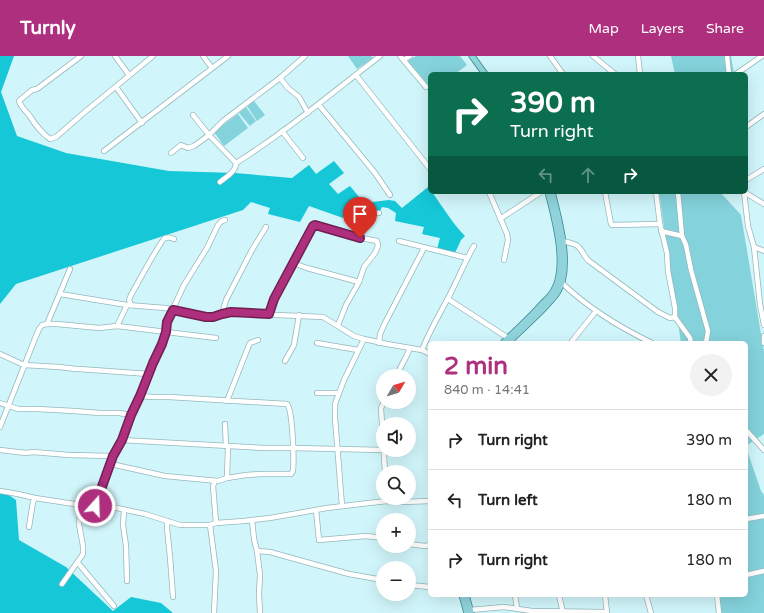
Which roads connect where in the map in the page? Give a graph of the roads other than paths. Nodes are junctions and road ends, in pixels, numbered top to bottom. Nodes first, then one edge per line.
1 (81, 56) edge
2 (115, 56) edge
3 (153, 56) edge
4 (203, 56) edge
5 (228, 56) edge
6 (305, 56) edge
7 (380, 56) edge
8 (400, 56) edge
9 (410, 56) edge
10 (472, 56) edge
11 (476, 56) edge
12 (550, 56) edge
13 (593, 56) edge
14 (638, 56) edge
15 (727, 56) edge
16 (762, 56) edge
17 (404, 60) junction
18 (212, 68) junction
19 (484, 72) edge
20 (488, 72) edge
21 (562, 72) edge
22 (613, 72) edge
23 (640, 72) edge
24 (729, 72) edge
25 (739, 72) edge
26 (129, 75) junction
27 (356, 75) junction
28 (280, 78) junction
29 (116, 87) junction
30 (426, 87) dead end
31 (319, 105) junction
32 (308, 113) junction
33 (193, 115) dead end
34 (762, 115) edge
35 (764, 121) edge
36 (142, 122) junction
37 (748, 126) edge
38 (282, 131) junction
39 (209, 135) junction
40 (104, 151) dead end
41 (171, 153) dead end
42 (303, 158) dead end
43 (236, 163) junction
44 (428, 166) edge
45 (764, 169) edge
46 (748, 179) edge
47 (220, 182) dead end
48 (490, 194) edge
49 (537, 194) edge
50 (549, 194) edge
51 (553, 194) edge
52 (605, 194) edge
53 (656, 194) edge
54 (678, 194) edge
55 (744, 194) edge
56 (747, 194) edge
57 (390, 195) dead end
58 (764, 204) edge
59 (379, 213) dead end
60 (500, 219) junction
61 (225, 220) dead end
62 (660, 224) junction
63 (266, 227) dead end
64 (661, 231) junction
65 (682, 236) junction
66 (360, 238) junction
67 (174, 239) dead end
68 (399, 241) dead end
69 (562, 241) junction
70 (474, 246) dead end
71 (754, 247) junction
72 (424, 248) junction
73 (764, 251) edge
74 (467, 258) junction
75 (504, 260) dead end
76 (293, 263) junction
77 (70, 269) dead end
78 (359, 282) junction
79 (562, 283) junction
80 (60, 294) junction
81 (448, 299) junction
82 (762, 304) edge
83 (129, 305) junction
84 (173, 310) junction
85 (596, 311) junction
86 (222, 314) junction
87 (269, 314) junction
88 (299, 315) junction
89 (675, 317) junction
90 (47, 324) junction
91 (338, 325) junction
92 (764, 325) edge
93 (116, 326) junction
94 (166, 332) junction
95 (764, 336) edge
96 (216, 338) dead end
97 (364, 339) junction
98 (258, 340) dead end
99 (508, 341) edge
100 (572, 341) dead end
101 (648, 341) edge
102 (691, 341) edge
103 (706, 341) edge
104 (317, 343) dead end
105 (379, 343) junction
106 (764, 343) edge
107 (410, 348) junction
108 (358, 350) junction
109 (422, 350) junction
110 (428, 353) edge
111 (0, 354) edge
112 (285, 362) dead end
113 (24, 365) junction
114 (400, 369) edge
115 (149, 374) junction
116 (317, 393) dead end
117 (339, 393) junction
118 (140, 396) junction
119 (227, 401) junction
120 (0, 403) edge
121 (8, 407) junction
122 (131, 415) junction
123 (225, 424) dead end
124 (0, 427) edge
125 (748, 432) edge
126 (122, 440) junction
127 (227, 446) junction
128 (293, 448) junction
129 (338, 449) junction
130 (0, 450) edge
131 (376, 450) edge
132 (764, 450) edge
133 (113, 456) junction
134 (111, 464) junction
135 (228, 478) junction
136 (215, 480) junction
137 (0, 491) edge
138 (35, 498) junction
139 (376, 501) edge
140 (428, 501) edge
141 (416, 502) edge
142 (81, 505) junction
143 (95, 506) junction
144 (342, 506) junction
145 (124, 510) junction
146 (316, 510) junction
147 (764, 516) edge
148 (748, 519) edge
149 (252, 520) junction
150 (168, 521) junction
151 (216, 523) junction
152 (210, 525) junction
153 (29, 527) dead end
154 (376, 537) edge
155 (416, 545) edge
156 (428, 545) edge
157 (257, 551) junction
158 (78, 563) junction
159 (764, 571) edge
160 (748, 575) edge
161 (376, 579) edge
162 (127, 581) dead end
163 (62, 584) dead end
164 (416, 586) edge
165 (428, 587) edge
166 (173, 597) dead end
167 (463, 597) edge
168 (466, 597) edge
169 (515, 597) edge
170 (559, 597) edge
171 (605, 597) edge
172 (647, 597) edge
173 (717, 597) edge
174 (114, 606) dead end
175 (518, 608) junction
176 (469, 612) edge
177 (563, 612) edge
178 (214, 613) edge
179 (260, 613) edge
180 (607, 613) edge
181 (651, 613) edge
182 (719, 613) edge

1 - 29 street
2 - 26 street
3 - 26 street
4 - 18 street
5 - 18 street
6 - 28 street
7 - 27 street
8 - 17 street
9 - 17 street
10 - 19 main road
11 - 20 main road
12 - 21 street
13 - 22 street
14 - 23 street
15 - 24 street
16 - 25 street
17 - 30 street
18 - 36 street
26 - 29 street
27 - 31 street
27 - 44 street
28 - 32 street
28 - 39 street
29 - 36 street
31 - 32 street
31 - 57 street
32 - 38 street
33 - 39 street
34 - 35 street
34 - 37 street
36 - 40 street
38 - 42 street
38 - 43 street
39 - 41 street
39 - 43 street
43 - 47 street
45 - 46 street
48 - 60 street
49 - 60 street
50 - 99 main road
51 - 69 main road
52 - 62 street
53 - 62 street
54 - 65 street
55 - 71 street
56 - 58 street
59 - 66 street
60 - 75 street
61 - 84 street
62 - 64 street
63 - 86 street
64 - 65 street
64 - 89 street
65 - 103 street
66 - 76 street
66 - 78 street
67 - 83 street
68 - 72 street
69 - 79 main road
69 - 89 street
70 - 74 street
71 - 73 street
71 - 82 street
72 - 74 street
72 - 105 street
74 - 81 street
76 - 78 street
76 - 87 street
77 - 80 street
78 - 91 street
79 - 85 street
79 - 99 main road
80 - 83 street
80 - 90 street
81 - 99 street
81 - 109 street
82 - 92 street
83 - 84 street
83 - 93 street
84 - 86 street
84 - 94 street
85 - 100 street
85 - 101 street
86 - 87 street
87 - 88 street
88 - 91 street
88 - 112 street
89 - 102 street
90 - 93 street
90 - 113 street
91 - 97 street
93 - 94 street
94 - 96 street
94 - 115 street
95 - 106 street
97 - 105 street
97 - 108 street
98 - 119 street
104 - 108 street
105 - 107 street
107 - 109 street
107 - 114 street
108 - 117 street
109 - 110 street
111 - 113 street
113 - 115 street
113 - 121 street
115 - 118 street
116 - 117 street
117 - 129 street
118 - 119 street
118 - 122 street
119 - 128 street
120 - 121 street
121 - 122 street
121 - 124 street
122 - 126 street
123 - 127 street
125 - 132 street
126 - 127 street
126 - 133 street
127 - 128 street
127 - 135 street
128 - 129 street
128 - 135 street
129 - 131 street
129 - 144 street
130 - 133 street
133 - 134 street
134 - 136 street
134 - 143 street
135 - 136 street
136 - 151 street
137 - 138 street
138 - 142 street
138 - 153 street
139 - 144 street
140 - 141 street
142 - 143 street
142 - 158 street
143 - 145 street
144 - 146 street
145 - 150 street
145 - 162 street
146 - 149 street
146 - 154 street
147 - 148 street
149 - 151 street
149 - 157 street
150 - 152 street
150 - 166 street
151 - 152 street
152 - 178 street
155 - 156 street
157 - 161 street
157 - 179 street
158 - 163 street
158 - 174 street
159 - 160 street
164 - 165 street
167 - 176 main road
168 - 176 main road
169 - 175 street
170 - 177 street
171 - 180 street
172 - 181 street
173 - 182 street
175 - 176 street
175 - 177 street
177 - 180 street

